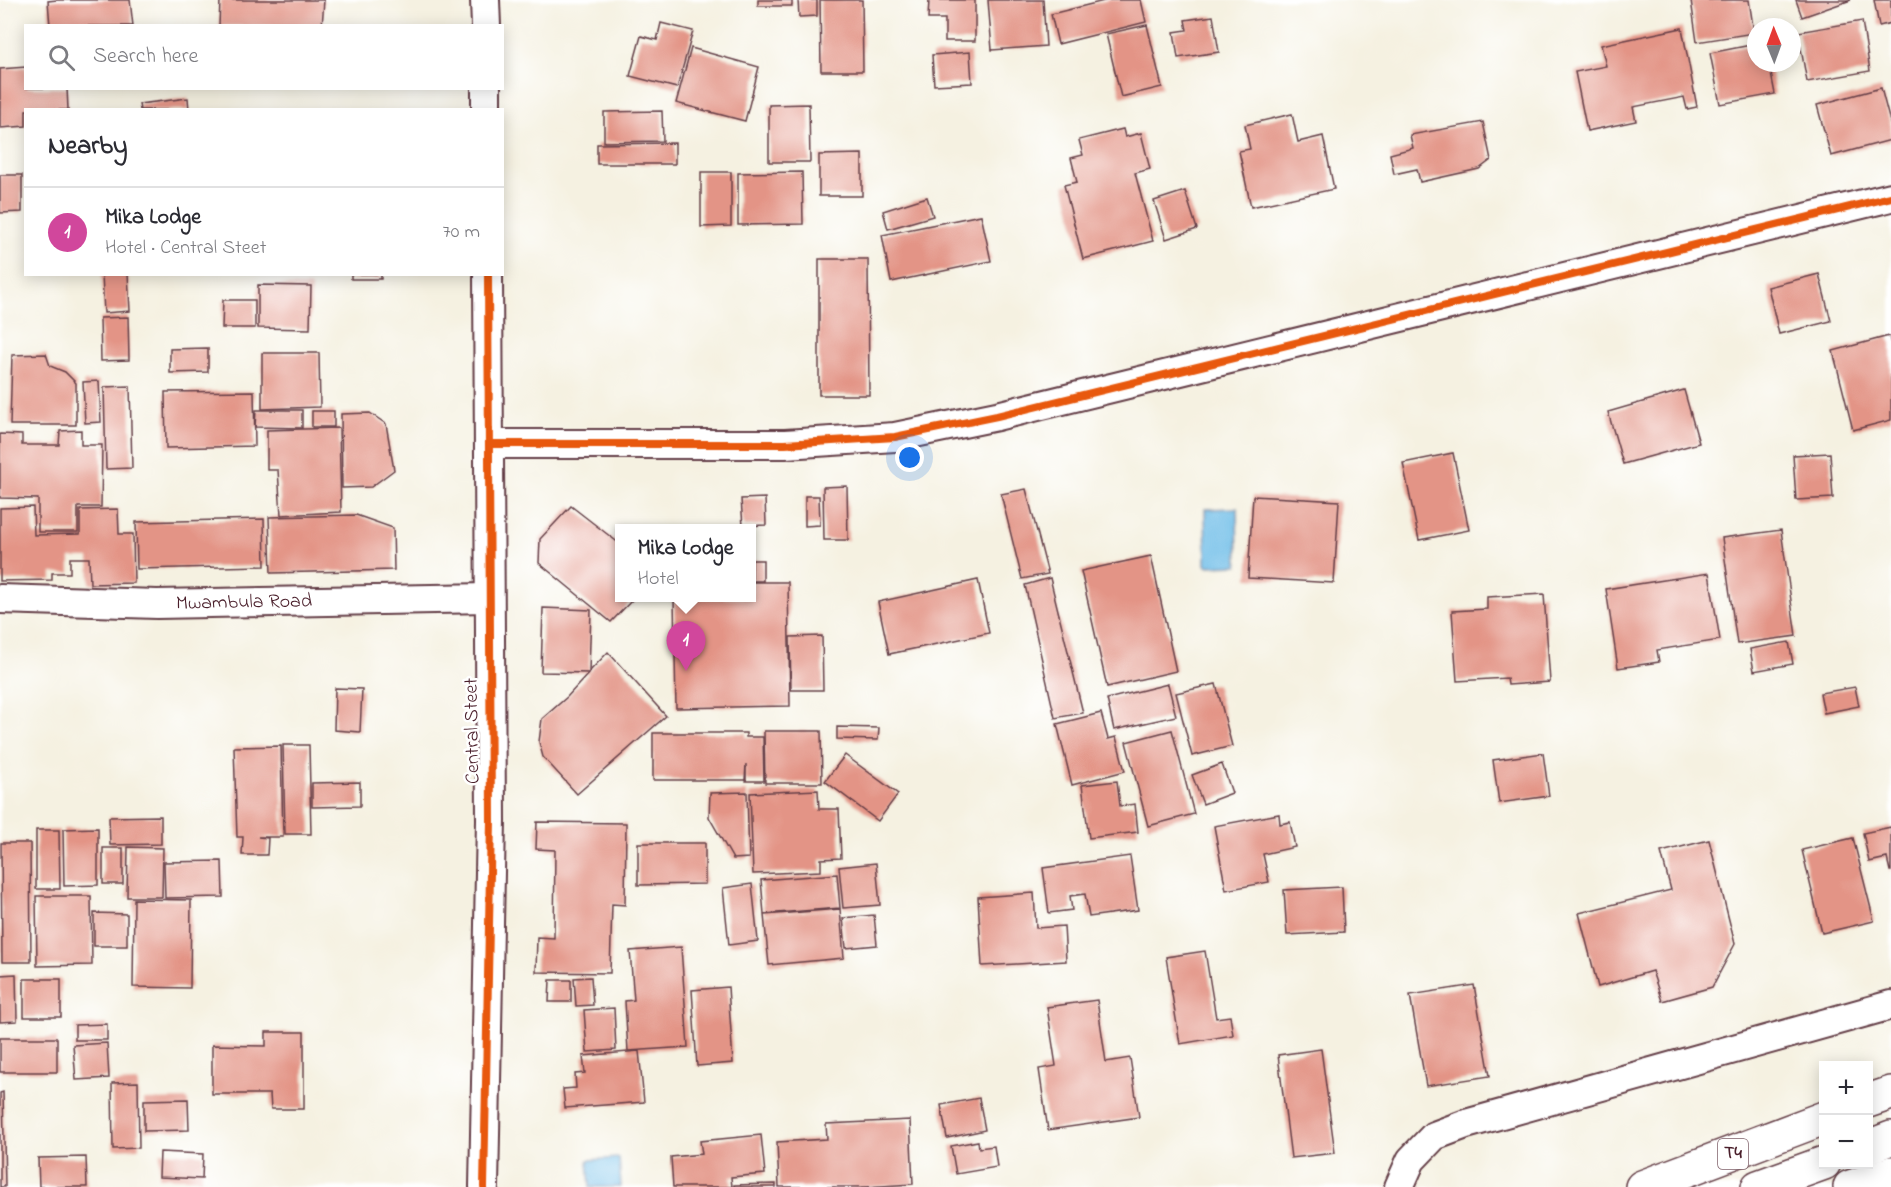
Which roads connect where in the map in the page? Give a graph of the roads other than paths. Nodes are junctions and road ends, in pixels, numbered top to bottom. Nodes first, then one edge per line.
1 (485, 0) edge
2 (486, 24) edge
3 (486, 90) edge
4 (486, 108) edge
5 (1891, 197) edge
6 (488, 276) edge
7 (490, 444) junction
8 (489, 598) junction
9 (0, 599) edge
10 (1891, 1005) edge
11 (1891, 1093) edge
12 (1873, 1100) edge
13 (1819, 1121) edge
14 (1891, 1138) edge
15 (1873, 1145) edge
16 (1819, 1165) edge
17 (1891, 1173) edge
18 (484, 1187) edge
19 (1399, 1187) edge
20 (1642, 1187) edge
21 (1758, 1187) edge
22 (1850, 1187) edge

1 - 2 street
3 - 4 street
5 - 7 street
6 - 7 street, Central Steet
7 - 8 street, Central Steet
8 - 9 street, Mwambula Road
8 - 18 street, Central Steet
10 - 19 street
11 - 12 main road
13 - 20 main road, T4
14 - 15 main road
16 - 21 main road, T4
17 - 22 main road

